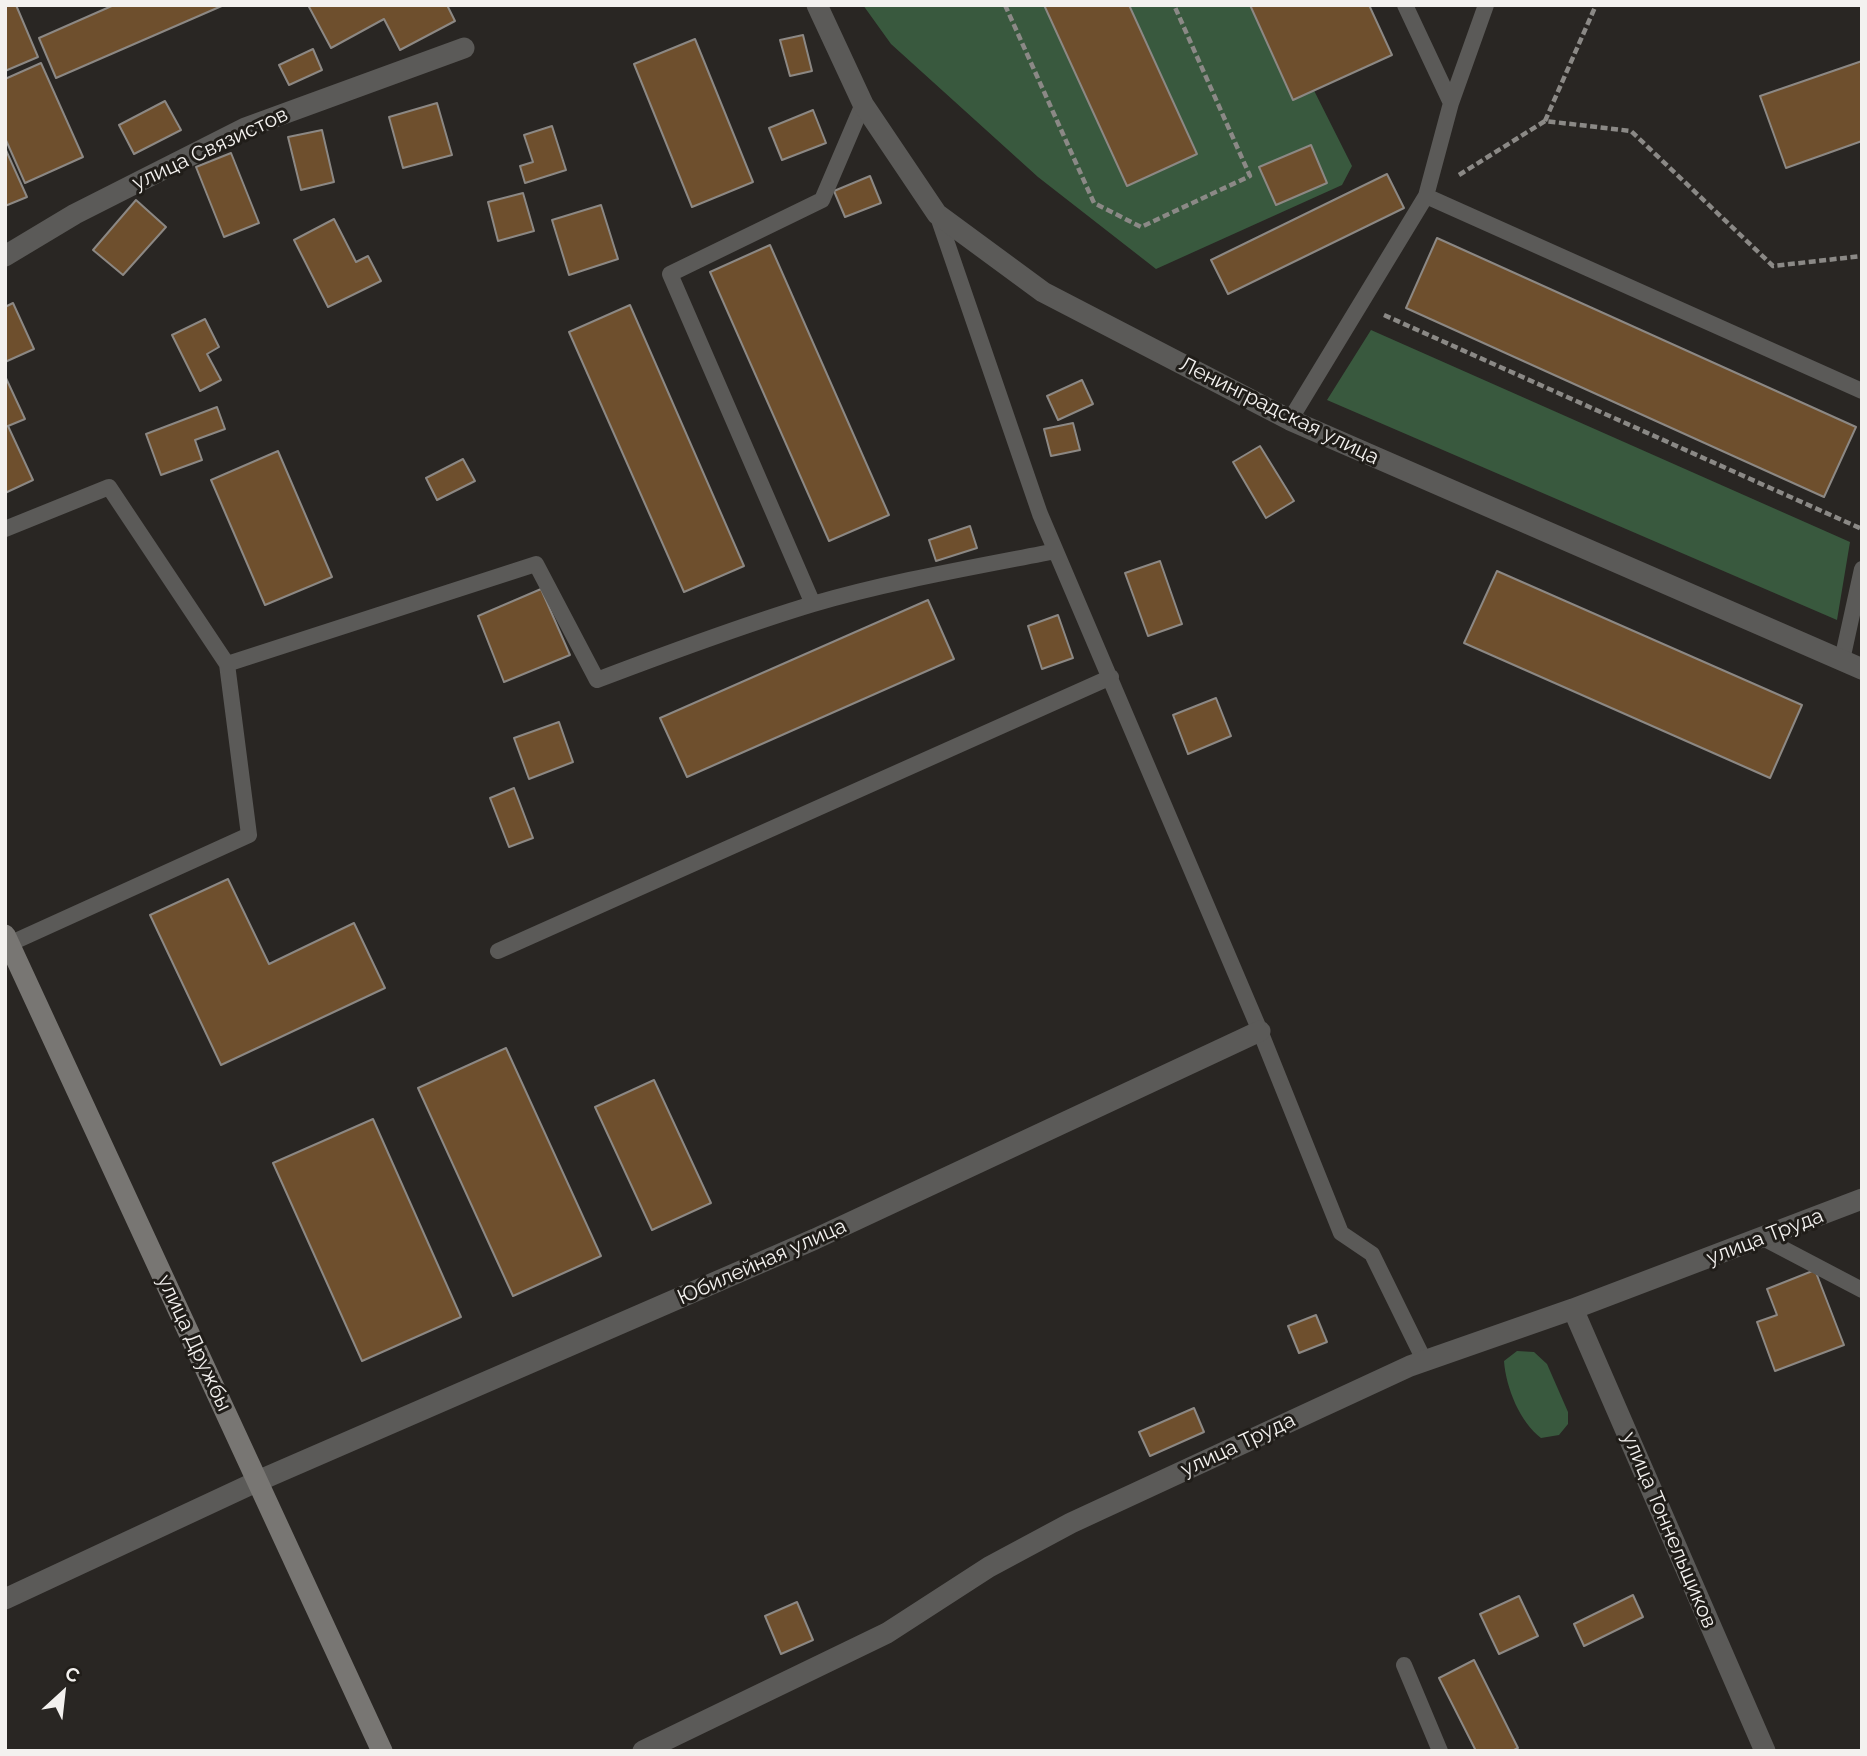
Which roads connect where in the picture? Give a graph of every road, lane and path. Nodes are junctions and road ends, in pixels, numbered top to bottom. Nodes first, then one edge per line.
1 (817, 5) edge
2 (1005, 5) edge
3 (1174, 5) edge
4 (1405, 5) edge
5 (1486, 5) edge
6 (1596, 5) edge
7 (464, 48) dead end
8 (1451, 103) junction
9 (863, 104) junction
10 (1545, 121) junction
11 (1426, 196) junction
12 (937, 214) junction
13 (5, 256) edge
14 (1862, 256) edge
15 (1361, 304) junction
16 (1862, 391) edge
17 (1290, 421) junction
18 (5, 529) edge
19 (1862, 529) edge
20 (1056, 551) junction
21 (1862, 569) edge
22 (813, 604) junction
23 (227, 664) junction
24 (1852, 665) edge
25 (1111, 677) junction
26 (7, 939) edge
27 (498, 951) dead end
28 (1260, 1031) junction
29 (1862, 1199) edge
30 (1763, 1238) junction
31 (1862, 1290) edge
32 (1573, 1309) junction
33 (1425, 1362) junction
34 (258, 1481) junction
35 (5, 1599) edge
36 (1404, 1665) dead end
37 (382, 1751) edge
38 (643, 1751) edge
39 (1440, 1751) edge
40 (1765, 1751) edge

1 - 9 street, Ленинградская улица
2 - 3 path
4 - 8 lane
5 - 8 lane
6 - 10 path
7 - 13 street, улица Связистов
8 - 11 lane
9 - 12 street, Ленинградская улица
9 - 22 lane
10 - 11 path
10 - 14 path
11 - 15 lane
11 - 16 lane
12 - 17 street, Ленинградская улица
12 - 20 lane
15 - 17 lane
15 - 19 path
17 - 24 street, Ленинградская улица
18 - 23 lane
20 - 22 lane
20 - 25 lane
21 - 24 lane
22 - 23 lane
23 - 26 lane
25 - 27 lane
25 - 28 lane
26 - 34 street, улица Дружбы
28 - 33 lane
28 - 34 street, Юбилейная улица
29 - 30 street, улица Труда
30 - 31 lane
30 - 32 street, улица Труда
32 - 33 street, улица Труда
32 - 40 street, улица Тоннельщиков
33 - 38 street, улица Труда
34 - 35 street, Юбилейная улица
34 - 37 street, улица Дружбы
36 - 39 lane

